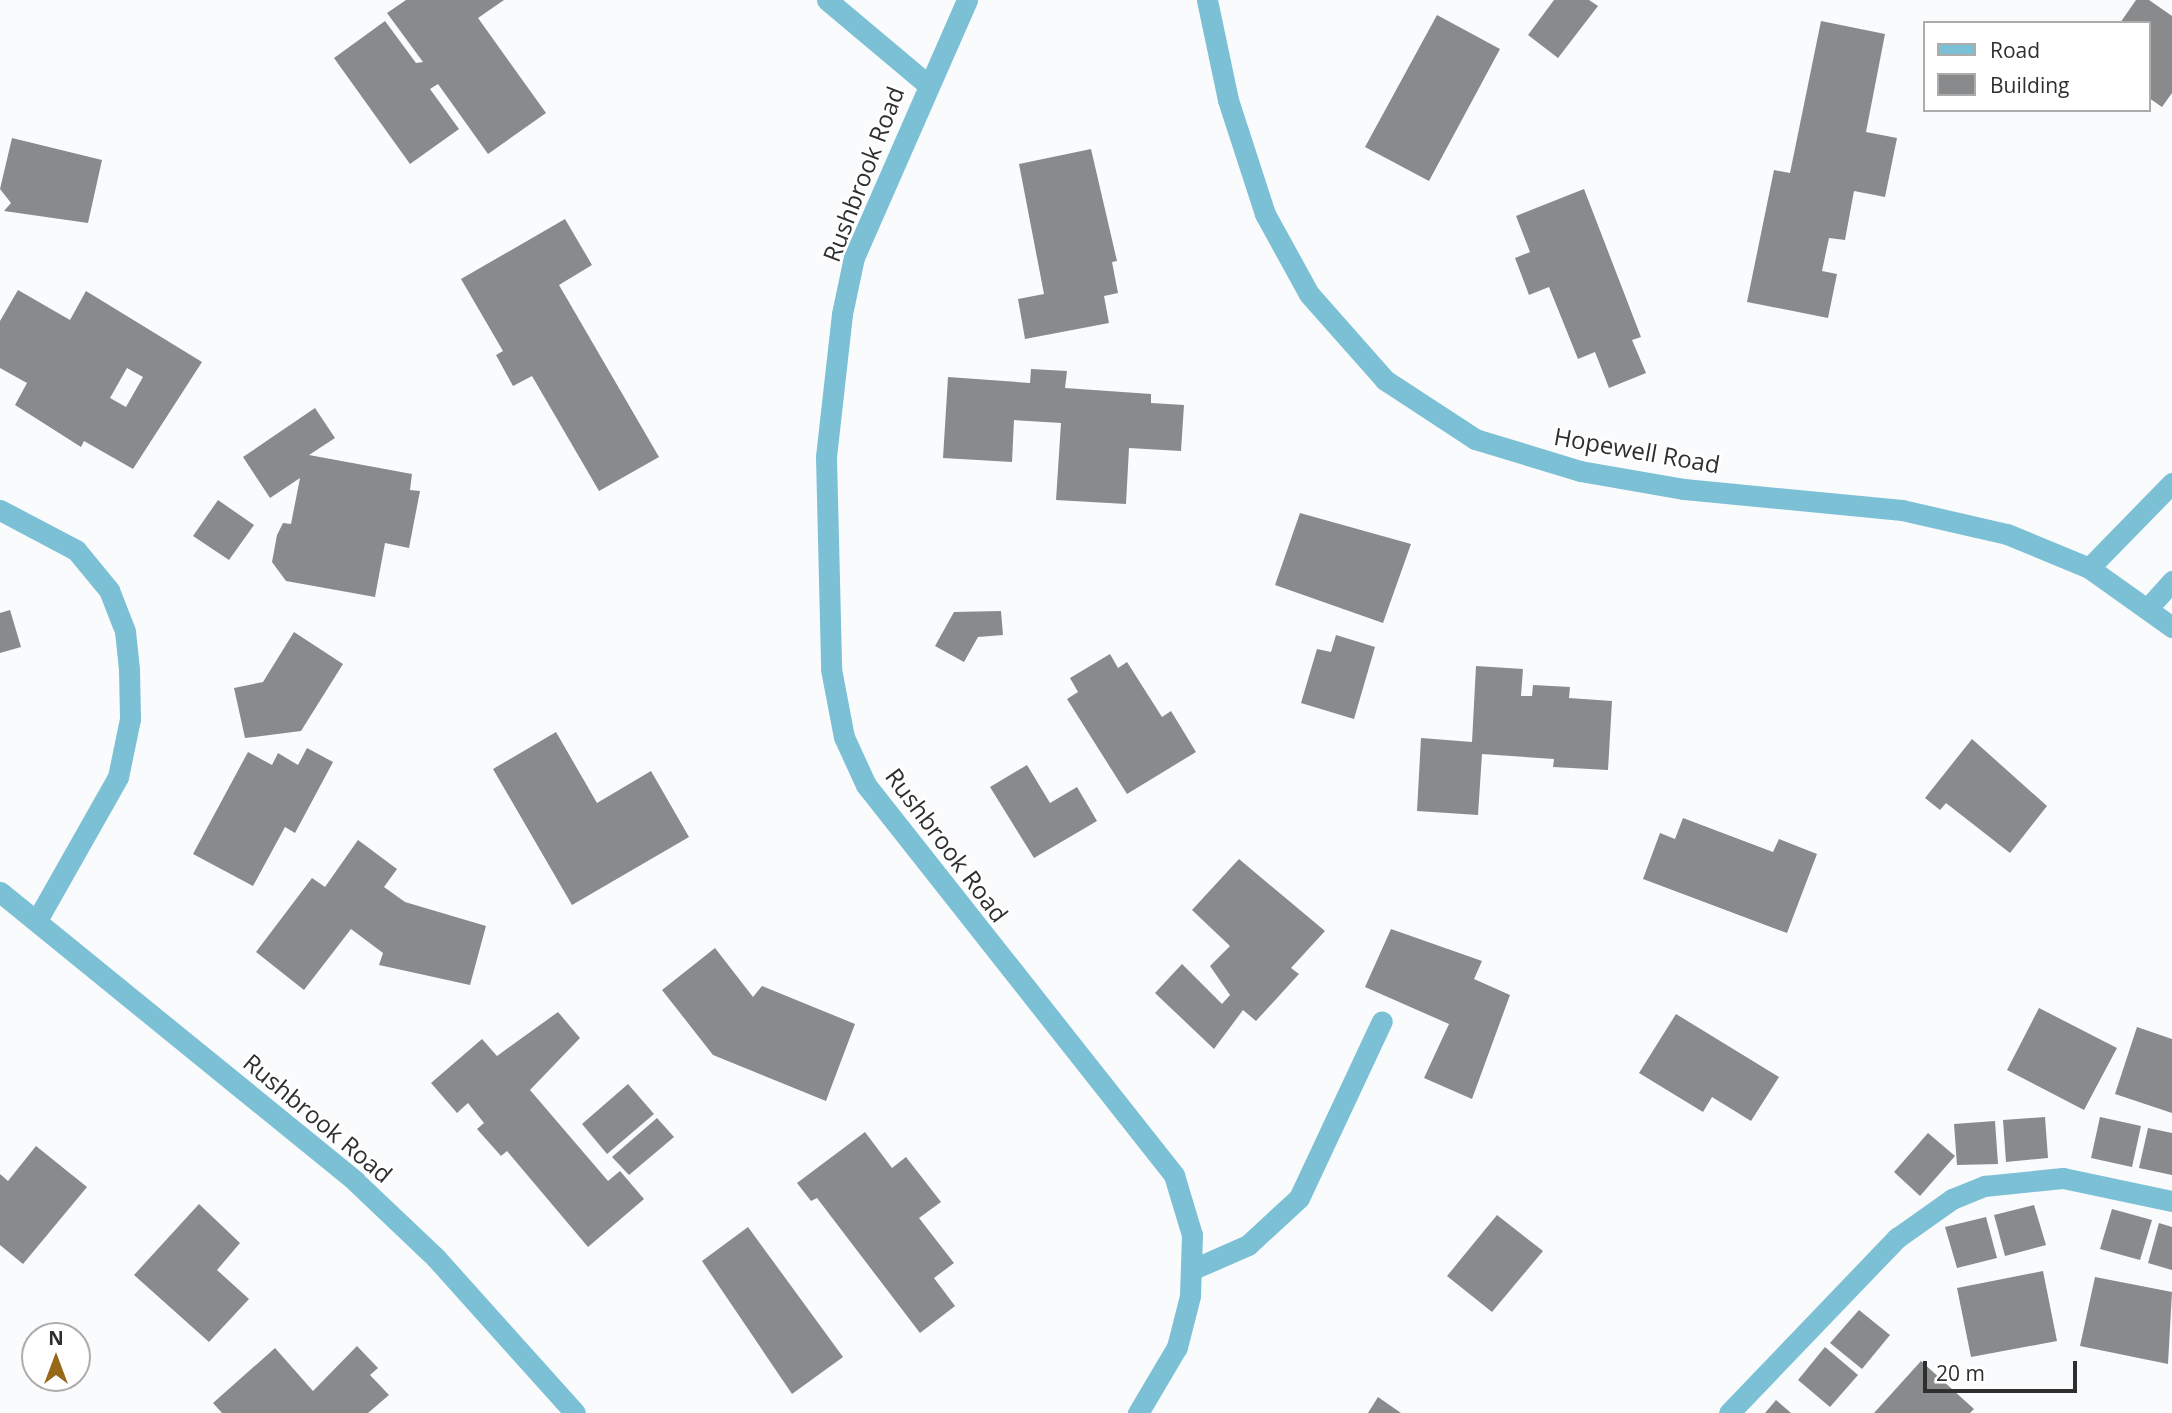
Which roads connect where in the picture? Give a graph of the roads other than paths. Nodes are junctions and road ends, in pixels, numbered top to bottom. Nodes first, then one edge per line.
1 (827, 0) edge
2 (967, 0) edge
3 (1208, 0) edge
4 (926, 83) junction
5 (2172, 483) edge
6 (0, 510) edge
7 (2089, 568) junction
8 (2172, 581) edge
9 (2147, 609) junction
10 (2172, 627) edge
11 (0, 891) edge
12 (37, 920) junction
13 (1382, 1021) dead end
14 (2172, 1200) edge
15 (1191, 1270) junction
16 (575, 1413) edge
17 (1138, 1413) edge
18 (1729, 1413) edge

1 - 4 street
2 - 4 street
3 - 7 street, Hopewell Road
4 - 15 street, Rushbrook Road
5 - 7 street
6 - 12 street
7 - 9 street, Hopewell Road
8 - 9 street
9 - 10 street, Hopewell Road
11 - 12 street, Rushbrook Road
12 - 16 street, Rushbrook Road
13 - 15 street
14 - 18 street
15 - 17 street, Rushbrook Road

